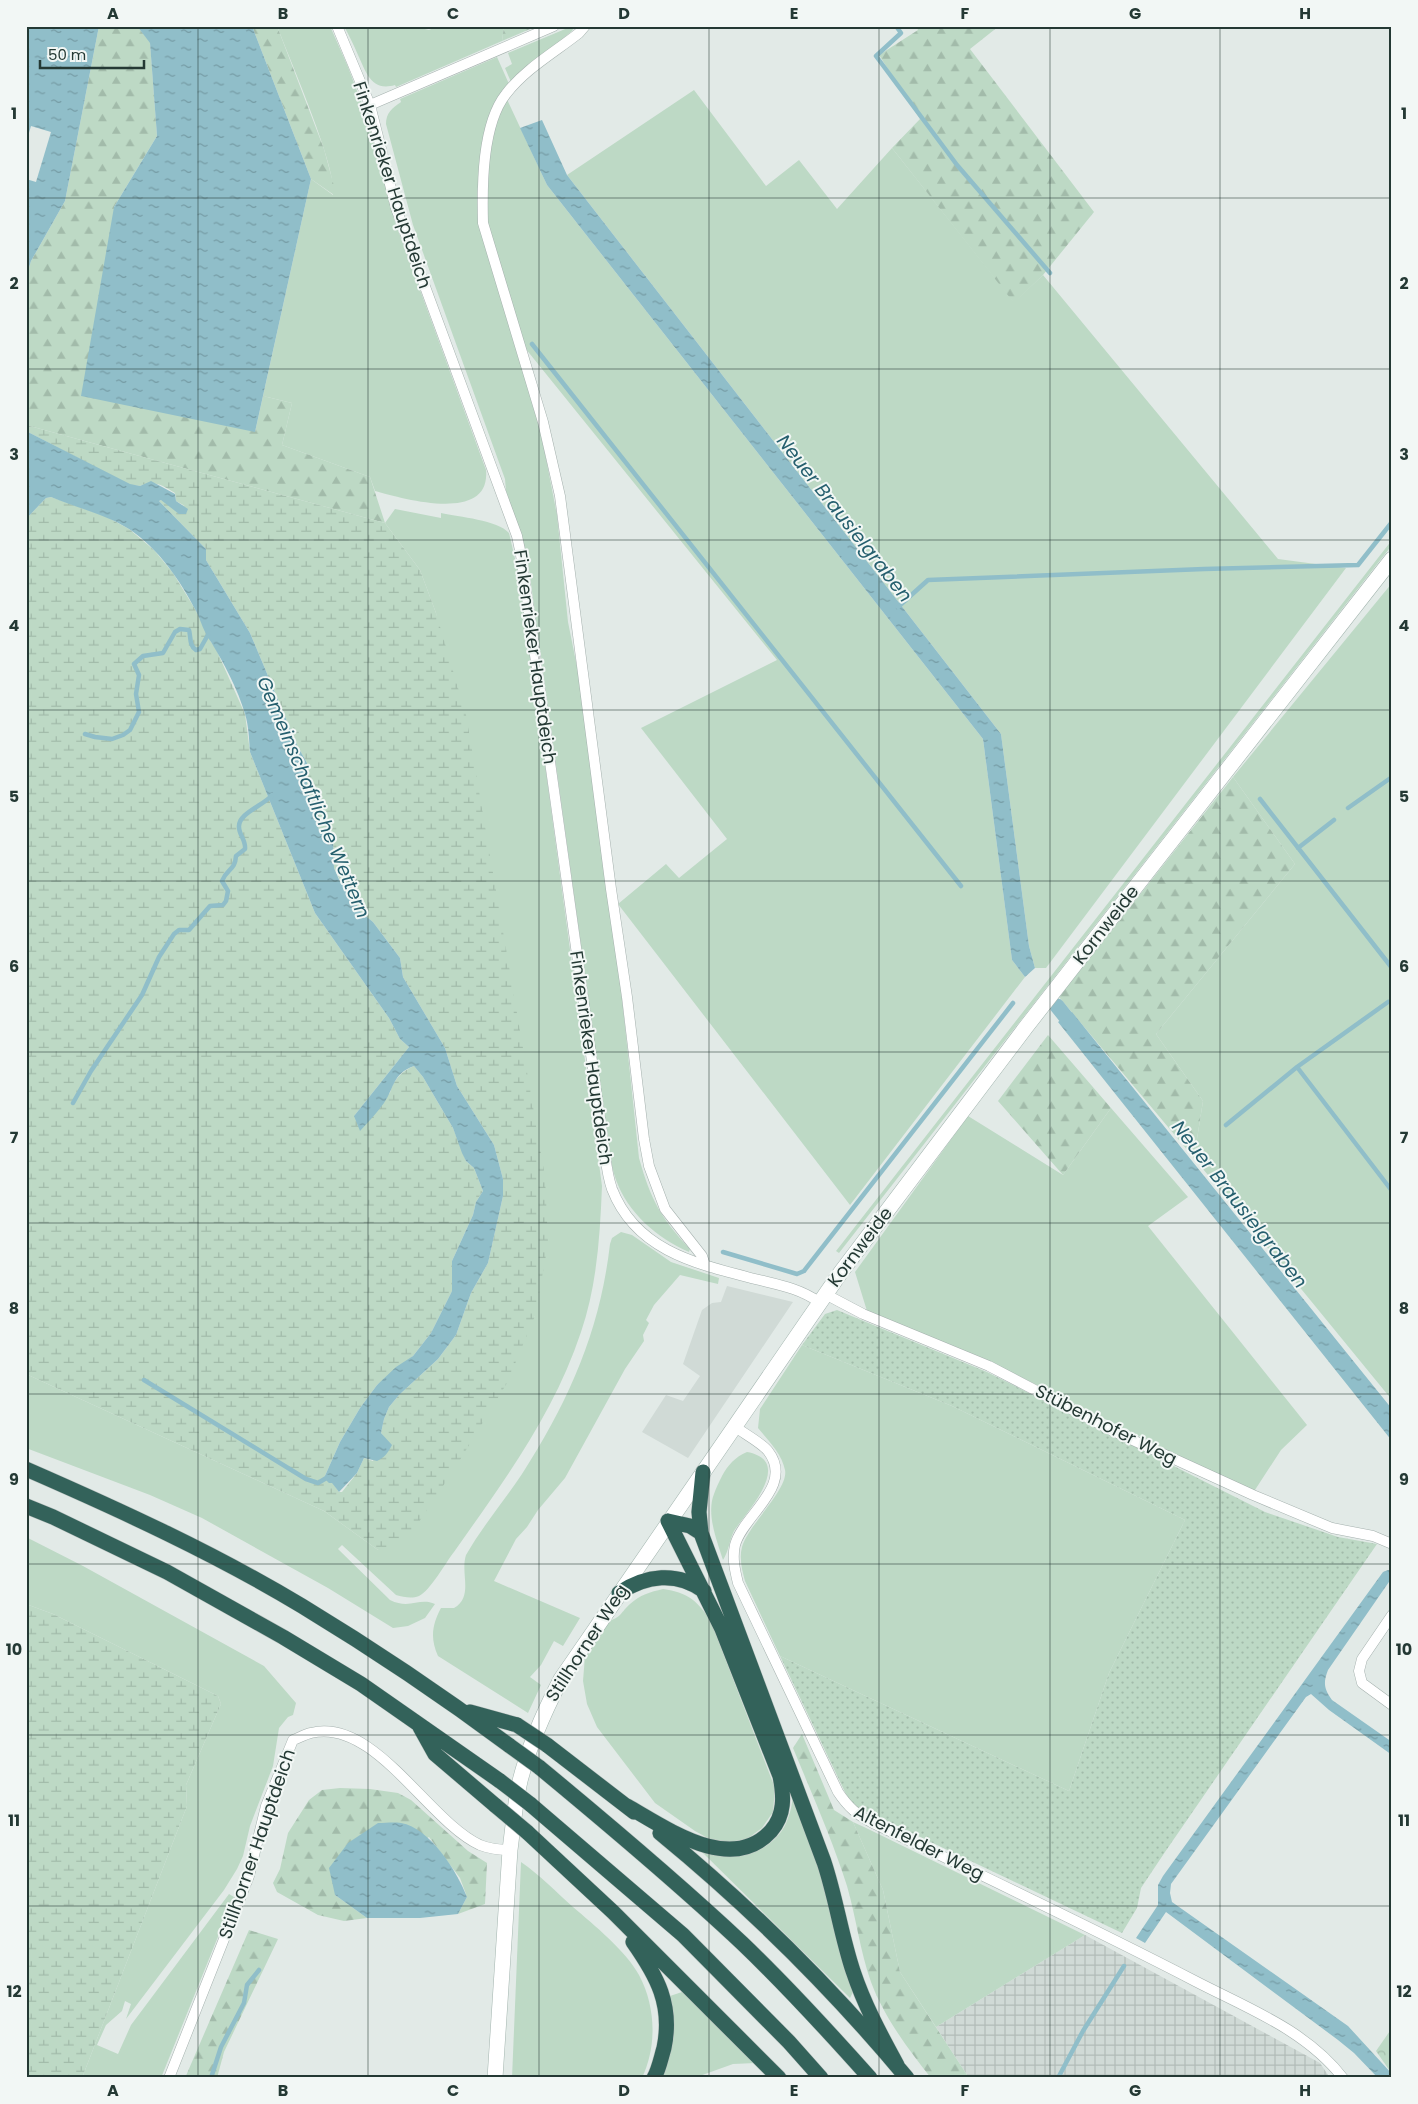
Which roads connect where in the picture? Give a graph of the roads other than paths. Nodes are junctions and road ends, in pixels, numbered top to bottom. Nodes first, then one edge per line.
1 (338, 26) edge
2 (554, 26) edge
3 (585, 26) edge
4 (370, 105) junction
5 (1392, 559) edge
6 (705, 1265) junction
7 (822, 1298) junction
8 (734, 1426) junction
9 (26, 1469) edge
10 (703, 1472) junction
11 (26, 1506) edge
12 (668, 1521) junction
13 (701, 1533) junction
14 (1392, 1544) edge
15 (704, 1592) junction
16 (619, 1593) junction
17 (1392, 1615) edge
18 (1392, 1705) edge
19 (461, 1709) junction
20 (417, 1722) junction
21 (627, 1806) junction
22 (510, 1850) junction
23 (613, 1912) junction
24 (897, 2066) junction
25 (168, 2078) edge
26 (495, 2078) edge
27 (654, 2078) edge
28 (779, 2078) edge
29 (821, 2078) edge
30 (870, 2078) edge
31 (907, 2078) edge
32 (1343, 2078) edge

1 - 4 street, Finkenrieker Hauptdeich
2 - 4 street
3 - 6 street
4 - 6 street, Finkenrieker Hauptdeich
5 - 7 main road, Kornweide
6 - 7 street, Finkenrieker Hauptdeich
7 - 8 main road, Stillhorner Weg
7 - 14 street, Stübenhofer Weg
8 - 10 main road, Stillhorner Weg
8 - 32 street, Altenfelder Weg
9 - 19 highway
10 - 12 main road, Stillhorner Weg
10 - 13 highway
11 - 20 highway
12 - 13 highway
12 - 15 highway
12 - 16 main road, Stillhorner Weg
13 - 24 highway
15 - 16 highway
15 - 21 highway
16 - 22 main road, Stillhorner Weg
17 - 18 street
19 - 21 highway, bridge
19 - 30 highway, bridge
20 - 23 highway, bridge
20 - 29 highway, bridge
21 - 24 highway
22 - 25 street, Stillhorner Hauptdeich
22 - 26 main road, Stillhorner Weg
23 - 27 highway
23 - 28 highway
24 - 31 highway

